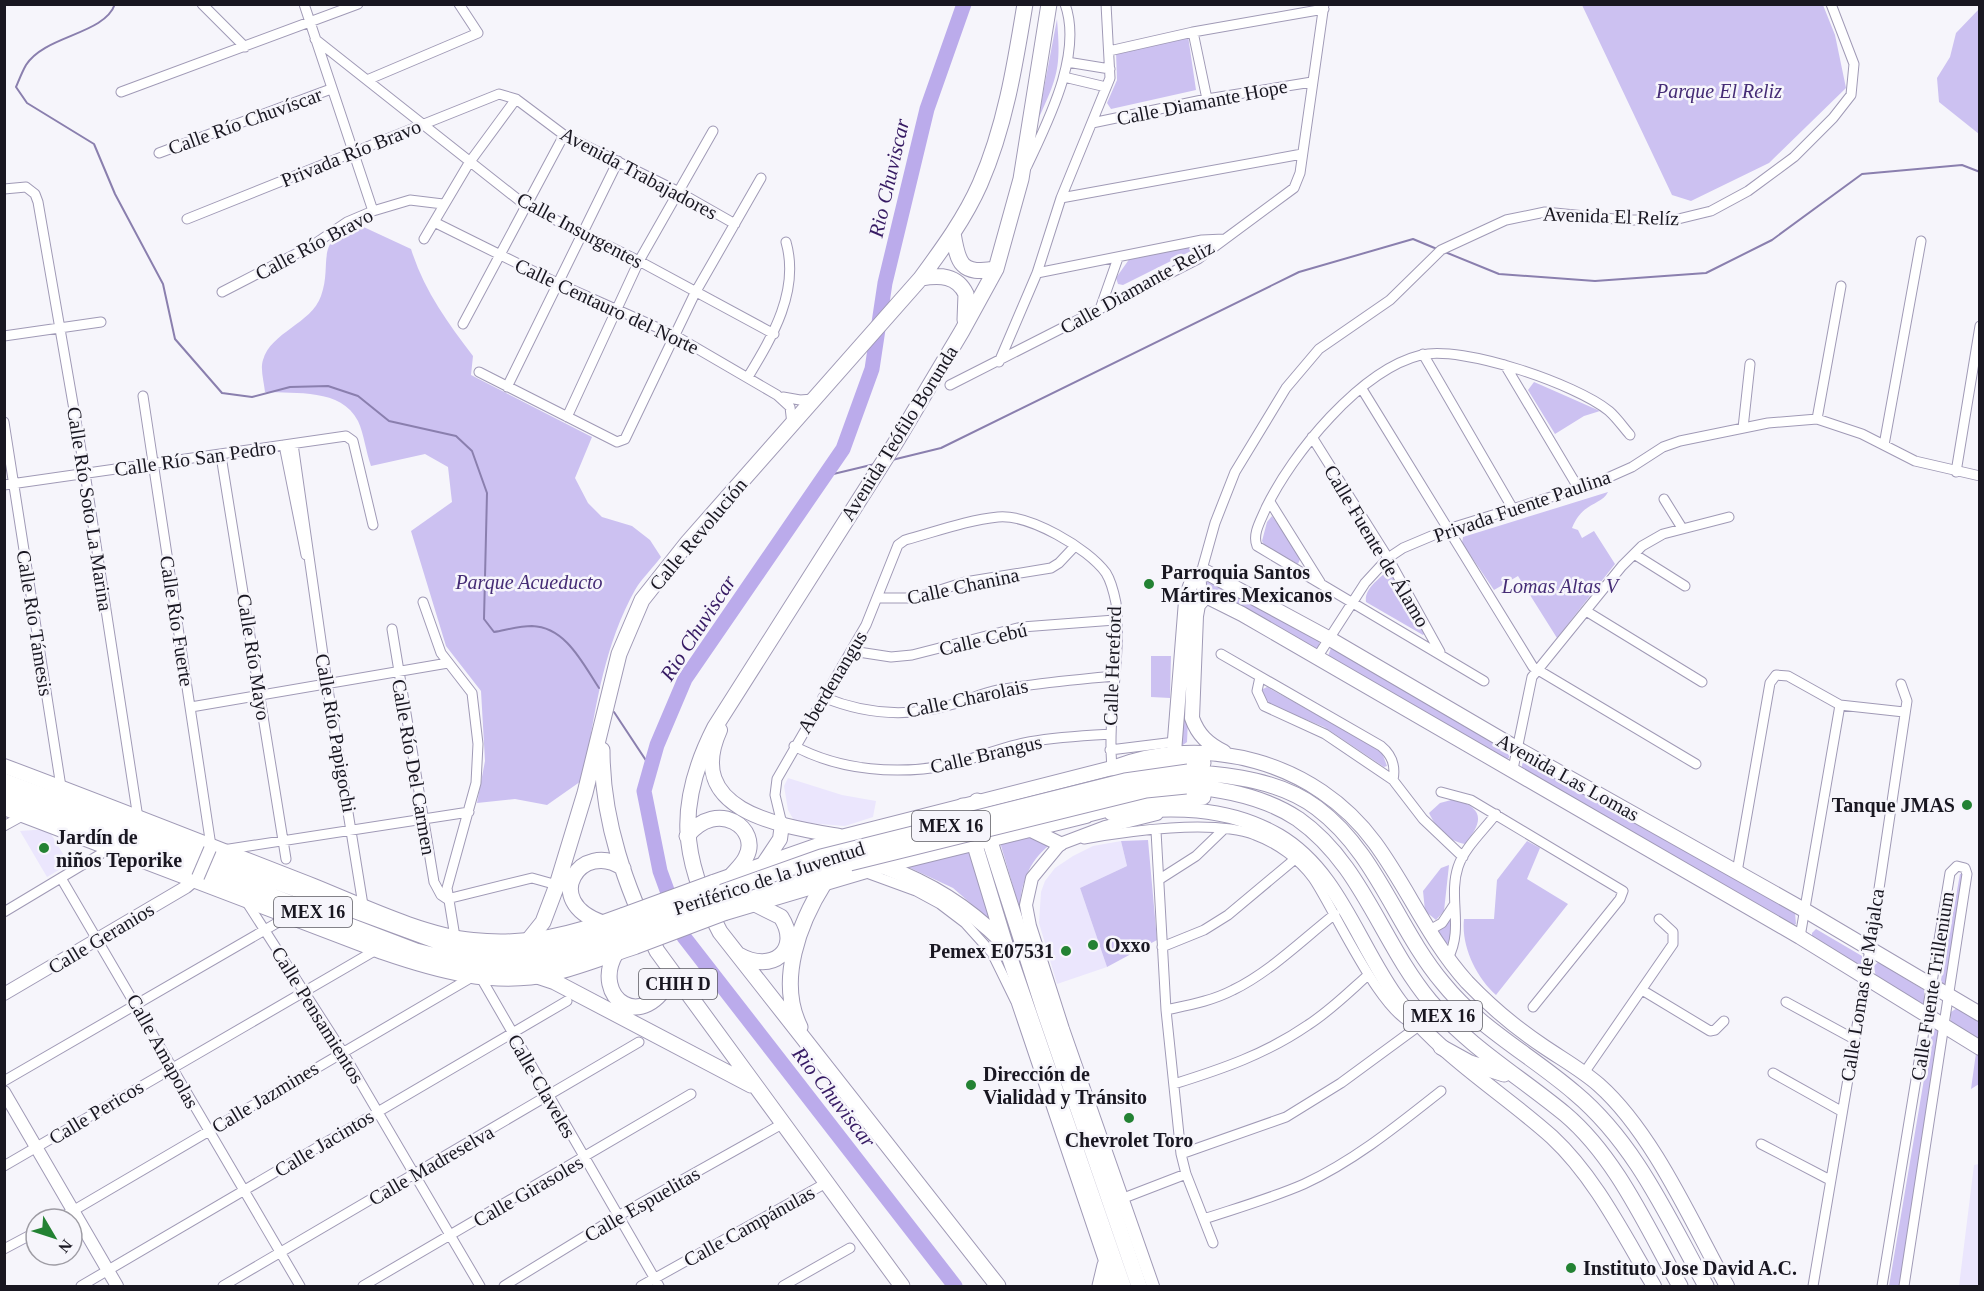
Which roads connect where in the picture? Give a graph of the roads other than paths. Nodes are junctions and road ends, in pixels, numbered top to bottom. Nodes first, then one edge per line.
1 (202, 4) edge
2 (304, 4) edge
3 (358, 4) edge
4 (459, 4) edge
5 (1049, 4) edge
6 (1065, 4) edge
7 (1106, 4) edge
8 (1831, 4) edge
9 (1026, 6) edge
10 (1324, 7) edge
11 (310, 24) junction
12 (1193, 32) junction
13 (315, 39) junction
14 (245, 47) junction
15 (1109, 51) junction
16 (1067, 62) junction
17 (1110, 69) junction
18 (1064, 77) junction
19 (367, 80) junction
20 (1312, 82) junction
21 (1106, 87) junction
22 (331, 89) junction
23 (121, 92) dead end
24 (516, 99) junction
25 (1207, 99) junction
26 (1092, 123) junction
27 (421, 124) junction
28 (713, 130) dead end
29 (564, 135) junction
30 (353, 151) junction
31 (159, 153) dead end
32 (1302, 154) junction
33 (618, 161) junction
34 (469, 163) junction
35 (761, 178) dead end
36 (1021, 179) junction
37 (4, 189) edge
38 (677, 191) junction
39 (1061, 198) junction
40 (443, 204) junction
41 (525, 205) junction
42 (373, 211) junction
43 (187, 219) dead end
44 (434, 222) junction
45 (735, 224) junction
46 (953, 233) junction
47 (582, 234) junction
48 (424, 239) dead end
49 (1224, 239) junction
50 (1921, 241) dead end
51 (786, 242) dead end
52 (500, 255) junction
53 (1118, 258) junction
54 (639, 261) junction
55 (996, 269) junction
56 (1037, 273) junction
57 (921, 278) junction
58 (557, 283) junction
59 (1841, 286) dead end
60 (222, 292) dead end
61 (695, 293) junction
62 (615, 308) junction
63 (1100, 309) junction
64 (101, 322) dead end
65 (463, 324) dead end
66 (1980, 326) edge
67 (59, 327) junction
68 (962, 331) junction
69 (774, 334) junction
70 (674, 335) junction
71 (4, 336) edge
72 (1423, 354) junction
73 (999, 362) junction
74 (1750, 364) dead end
75 (1505, 366) junction
76 (478, 372) dead end
77 (748, 377) junction
78 (950, 386) dead end
79 (507, 387) junction
80 (1362, 389) junction
81 (777, 395) junction
82 (142, 396) dead end
83 (818, 398) junction
84 (567, 417) junction
85 (1817, 418) junction
86 (4, 422) edge
87 (792, 426) junction
88 (1743, 428) junction
89 (1630, 435) dead end
90 (1312, 437) junction
91 (289, 445) junction
92 (1884, 445) junction
93 (221, 456) junction
94 (153, 463) junction
95 (1956, 472) junction
96 (85, 473) junction
97 (1980, 476) edge
98 (9, 484) edge
99 (1579, 489) junction
100 (1664, 499) dead end
101 (1270, 502) junction
102 (1513, 509) junction
103 (1729, 517) dead end
104 (373, 525) dead end
105 (1682, 528) junction
106 (1448, 529) junction
107 (902, 541) joint
108 (1075, 546) junction
109 (1634, 554) junction
110 (1388, 558) junction
111 (1201, 573) junction
112 (1322, 584) junction
113 (1685, 586) dead end
114 (879, 598) junction
115 (1202, 598) junction
116 (1353, 602) junction
117 (423, 603) dead end
118 (1586, 611) junction
119 (1115, 620) junction
120 (392, 629) dead end
121 (1330, 639) junction
122 (852, 651) junction
123 (1221, 654) dead end
124 (1442, 654) junction
125 (1316, 659) junction
126 (448, 663) junction
127 (1536, 670) junction
128 (398, 672) junction
129 (1113, 676) junction
130 (1260, 677) junction
131 (1484, 681) dead end
132 (744, 682) junction
133 (1702, 682) dead end
134 (327, 683) junction
135 (1901, 684) dead end
136 (261, 695) junction
137 (823, 697) junction
138 (1840, 705) junction
139 (191, 707) junction
140 (1904, 712) junction
141 (602, 723) junction
142 (1110, 734) junction
143 (794, 746) junction
144 (1175, 747) junction
145 (1518, 749) junction
146 (1110, 750) junction
147 (1234, 756) junction
148 (1696, 764) dead end
149 (4, 766) edge
150 (1112, 768) junction
151 (1513, 769) junction
152 (1187, 779) junction
153 (1394, 780) junction
154 (4, 781) edge
155 (1262, 782) junction
156 (61, 787) junction
157 (1441, 792) dead end
158 (4, 794) edge
159 (1264, 802) junction
160 (970, 804) junction
161 (4, 808) edge
162 (1179, 809) junction
163 (470, 812) junction
164 (1496, 814) junction
165 (24, 815) junction
166 (1077, 817) junction
167 (138, 818) junction
168 (422, 819) junction
169 (782, 824) junction
170 (4, 826) edge
171 (1029, 829) junction
172 (1224, 829) junction
173 (352, 830) junction
174 (1156, 831) junction
175 (687, 836) junction
176 (841, 837) junction
177 (283, 838) junction
178 (982, 840) junction
179 (1060, 844) junction
180 (109, 849) junction
181 (214, 849) junction
182 (1463, 857) junction
183 (286, 859) dead end
184 (1296, 859) junction
185 (764, 863) junction
186 (883, 866) junction
187 (856, 867) junction
188 (623, 868) junction
189 (1737, 872) junction
190 (731, 876) junction
191 (61, 878) junction
192 (197, 879) junction
193 (1160, 879) junction
194 (825, 882) junction
195 (557, 885) junction
196 (447, 899) junction
197 (246, 900) junction
198 (755, 904) junction
199 (363, 905) junction
200 (1454, 905) junction
201 (723, 908) junction
202 (1806, 911) junction
203 (4, 912) edge
204 (1335, 914) junction
205 (289, 916) junction
206 (1659, 919) dead end
207 (603, 923) junction
208 (264, 929) junction
209 (1428, 931) junction
210 (626, 936) junction
211 (455, 937) junction
212 (1800, 937) junction
213 (99, 940) junction
214 (527, 942) junction
215 (1005, 944) junction
216 (1162, 947) junction
217 (1870, 949) junction
218 (376, 950) junction
219 (736, 954) junction
220 (1448, 958) junction
221 (583, 964) joint
222 (672, 975) junction
223 (1368, 975) junction
224 (537, 976) junction
225 (1865, 977) junction
226 (476, 978) junction
227 (1933, 987) junction
228 (1642, 990) junction
229 (304, 991) junction
230 (4, 994) edge
231 (1949, 996) junction
232 (567, 1001) dead end
233 (1786, 1002) dead end
234 (137, 1004) junction
235 (1533, 1006) dead end
236 (1166, 1010) junction
237 (1980, 1014) edge
238 (1928, 1015) junction
239 (1724, 1021) dead end
240 (1420, 1026) junction
241 (1945, 1027) junction
242 (512, 1034) junction
243 (1854, 1039) junction
244 (639, 1042) dead end
245 (1441, 1047) junction
246 (1980, 1048) edge
247 (342, 1051) junction
248 (824, 1066) junction
249 (172, 1067) junction
250 (1584, 1073) junction
251 (1773, 1073) dead end
252 (1518, 1079) junction
253 (4, 1081) edge
254 (1174, 1084) junction
255 (755, 1087) junction
256 (1441, 1091) dead end
257 (4, 1092) edge
258 (691, 1094) dead end
259 (1080, 1096) junction
260 (548, 1097) junction
261 (1841, 1111) junction
262 (377, 1112) junction
263 (783, 1124) junction
264 (207, 1131) junction
265 (1761, 1144) dead end
266 (37, 1147) junction
267 (1181, 1154) junction
268 (584, 1158) junction
269 (4, 1166) edge
270 (1186, 1174) junction
271 (413, 1175) junction
272 (1830, 1180) junction
273 (826, 1183) junction
274 (243, 1191) junction
275 (1117, 1201) junction
276 (71, 1207) edge
277 (80, 1207) edge
278 (618, 1216) junction
279 (1204, 1219) junction
280 (84, 1230) edge
281 (450, 1237) junction
282 (24, 1239) edge
283 (1213, 1243) dead end
284 (850, 1248) dead end
285 (4, 1250) edge
286 (280, 1253) junction
287 (1105, 1265) junction
288 (108, 1270) junction
289 (657, 1282) edge
290 (81, 1287) edge
291 (117, 1287) edge
292 (223, 1287) edge
293 (300, 1287) edge
294 (363, 1287) edge
295 (480, 1287) edge
296 (504, 1287) edge
297 (641, 1287) edge
298 (783, 1287) edge
299 (902, 1287) edge
300 (998, 1287) edge
301 (1100, 1287) edge
302 (1112, 1287) edge
303 (1123, 1287) edge
304 (1140, 1287) edge
305 (1153, 1287) edge
306 (1654, 1287) edge
307 (1680, 1287) edge
308 (1706, 1287) edge
309 (1727, 1287) edge
310 (1813, 1287) edge
311 (1882, 1287) edge
312 (1904, 1287) edge

1 - 14 street
2 - 11 street
3 - 11 street
4 - 19 street
5 - 36 main road, Avenida Teófilo Borunda
6 - 16 street
7 - 15 street
8 - 111 street, Avenida El Relíz
9 - 46 main road
10 - 12 street
10 - 20 street, Calle Diamante Reliz
11 - 13 street
11 - 14 street
12 - 15 street
12 - 25 street
13 - 19 street, Calle Insurgentes
13 - 22 street
14 - 23 street
15 - 17 street
16 - 17 street
16 - 18 street
17 - 21 street
18 - 21 street
18 - 36 street
19 - 27 street, Calle Insurgentes
20 - 25 street, Calle Diamante Hope
20 - 32 street, Calle Diamante Reliz
21 - 26 street
22 - 30 street
22 - 31 street, Calle Río Chuvíscar
24 - 27 street, Privada Río Bravo
24 - 29 street, Avenida Trabajadores
24 - 34 street
25 - 26 street, Calle Diamante Hope
26 - 39 street
27 - 30 street, Privada Río Bravo
27 - 34 street, Calle Insurgentes
28 - 38 street
29 - 33 street, Avenida Trabajadores
29 - 41 street
30 - 42 street
30 - 43 street, Privada Río Bravo
32 - 39 street
32 - 49 street, Calle Diamante Reliz
33 - 38 street, Avenida Trabajadores
33 - 47 street
34 - 40 street
34 - 41 street, Calle Insurgentes
35 - 45 street
36 - 55 main road, Avenida Teófilo Borunda
37 - 67 street, Calle Río Soto La Marina
38 - 45 street, Avenida Trabajadores
38 - 54 street
39 - 56 street
40 - 42 street, Calle Río Bravo
40 - 44 street
41 - 47 street, Calle Insurgentes
41 - 52 street
42 - 60 street, Calle Río Bravo
44 - 48 street
44 - 52 street, Calle Centauro del Norte
45 - 61 street
46 - 55 main road
46 - 57 main road
47 - 54 street, Calle Insurgentes
47 - 58 street
49 - 53 street
49 - 63 street, Calle Diamante Reliz
50 - 92 street
51 - 69 street
52 - 58 street, Calle Centauro del Norte
52 - 65 street
53 - 56 street
53 - 63 street
54 - 61 street, Calle Insurgentes
54 - 62 street
55 - 68 main road, Avenida Teófilo Borunda
56 - 73 street
57 - 68 main road
57 - 83 main road, Calle Revolución
58 - 62 street, Calle Centauro del Norte
58 - 79 street
59 - 85 street
61 - 69 street, Calle Insurgentes
61 - 70 street
62 - 70 street, Calle Centauro del Norte
62 - 84 street
63 - 73 street, Calle Diamante Reliz
64 - 67 street
66 - 95 street
67 - 71 street
67 - 96 street, Calle Río Soto La Marina
68 - 132 main road, Avenida Teófilo Borunda
69 - 77 street
70 - 77 street, Calle Centauro del Norte
70 - 84 street
72 - 75 street
72 - 80 street
72 - 102 street
73 - 78 street, Calle Diamante Reliz
74 - 88 street
75 - 89 street
75 - 99 street
76 - 79 street
77 - 81 street, Calle Centauro del Norte
79 - 84 street
80 - 90 street
80 - 106 street
81 - 83 street, Calle Centauro del Norte
81 - 87 street, Calle Centauro del Norte
82 - 94 street, Calle Río Fuerte
83 - 87 main road, Calle Revolución
85 - 88 street, Privada Fuente Paulina
85 - 92 street, Privada Fuente Paulina
86 - 98 street, Calle Río Támesis
87 - 141 main road, Calle Revolución
88 - 99 street, Privada Fuente Paulina
90 - 101 street
90 - 110 street, Calle Fuente de Álamo
91 - 93 street, Calle Río San Pedro
91 - 104 street, Calle Río San Pedro
91 - 134 street, Calle Río Papigochi
92 - 95 street, Privada Fuente Paulina
93 - 94 street, Calle Río San Pedro
93 - 136 street, Calle Río Mayo
94 - 96 street, Calle Río San Pedro
94 - 139 street, Calle Río Fuerte
95 - 97 street, Privada Fuente Paulina
96 - 98 street, Calle Río San Pedro
96 - 167 street, Calle Río Soto La Marina
98 - 156 street, Calle Río Támesis
99 - 102 street, Privada Fuente Paulina
100 - 105 street
101 - 112 street
101 - 112 street
102 - 106 street, Privada Fuente Paulina
103 - 105 street
105 - 109 street
106 - 110 street, Privada Fuente Paulina
106 - 127 street
107 - 108 street, Calle Hereford
107 - 114 street, Aberdenangus
108 - 114 street, Calle Chanina
108 - 119 street, Calle Hereford
109 - 113 street
109 - 118 street
110 - 116 street, Privada Fuente Paulina
110 - 124 street, Calle Fuente de Álamo
111 - 115 street
111 - 121 main road, Avenida Las Lomas
111 - 144 main road, Avenida El Relíz
112 - 116 street
114 - 122 street, Aberdenangus
115 - 125 main road, Avenida Las Lomas
115 - 147 main road
116 - 121 street, Privada Fuente Paulina
116 - 124 street
117 - 126 street
118 - 127 street
118 - 133 street
119 - 122 street, Calle Cebú
119 - 129 street, Calle Hereford
120 - 128 street, Calle Río Del Carmen
121 - 125 street, Privada Fuente Paulina
121 - 145 main road, Avenida Las Lomas
122 - 137 street, Aberdenangus
123 - 130 street
124 - 131 street
125 - 151 main road, Avenida Las Lomas
126 - 128 street
126 - 163 street
127 - 145 street
127 - 148 street
128 - 134 street
128 - 168 street, Calle Río Del Carmen
129 - 137 street, Calle Charolais
129 - 142 street, Calle Hereford
130 - 153 street
130 - 153 street
132 - 169 main road
132 - 175 main road, Avenida Teófilo Borunda
134 - 136 street
134 - 173 street, Calle Río Papigochi
135 - 140 street, Calle Lomas de Majalca
136 - 139 street
136 - 177 street, Calle Río Mayo
137 - 143 street, Aberdenangus
138 - 140 street
138 - 189 street
138 - 202 street
139 - 181 street, Calle Río Fuerte
140 - 217 street, Calle Lomas de Majalca
141 - 188 main road
141 - 195 main road, Calle Revolución
142 - 143 street, Calle Brangus
142 - 146 street, Calle Hereford
143 - 169 street, Aberdenangus
144 - 146 street
144 - 147 main road
144 - 150 main road
145 - 151 street
145 - 189 main road, Avenida Las Lomas
146 - 150 street, Calle Hereford
147 - 209 main road
149 - 156 main road
150 - 155 main road
150 - 160 main road
151 - 212 main road, Avenida Las Lomas
152 - 155 main road, Periférico de la Juventud / MEX 16
152 - 159 main road, Periférico de la Juventud / MEX 16
152 - 187 main road, Periférico de la Juventud / MEX 16, bridge
152 - 210 main road, Periférico de la Juventud / MEX 16, bridge
153 - 182 street
154 - 210 main road, MEX 16
155 - 308 main road, Periférico de la Juventud / MEX 16
156 - 167 main road
157 - 164 street
158 - 210 main road, MEX 16
159 - 166 main road
159 - 252 main road, Periférico de la Juventud / MEX 16
160 - 176 main road
160 - 178 main road
161 - 165 main road
162 - 166 main road
162 - 179 street
162 - 240 main road
163 - 168 street
163 - 196 street
164 - 182 street
164 - 235 street
165 - 170 street
165 - 180 main road
166 - 171 main road
167 - 181 main road
168 - 173 street
168 - 196 street, Calle Río Del Carmen
169 - 176 main road
169 - 185 main road
171 - 178 main road
171 - 179 main road
172 - 174 street
172 - 184 street
172 - 193 street
173 - 177 street
173 - 199 street, Calle Río Papigochi
174 - 179 street
174 - 193 street
175 - 190 main road
175 - 219 main road, CHIH D
176 - 185 main road
177 - 181 street
177 - 183 street, Calle Río Mayo
178 - 186 main road
178 - 215 main road
178 - 259 main road
179 - 259 street
180 - 191 street
180 - 192 main road
181 - 192 street, bridge
181 - 199 main road
182 - 200 street
184 - 204 street
184 - 216 street
185 - 190 main road
186 - 187 main road
186 - 215 main road
187 - 194 main road
187 - 201 main road, MEX 16
187 - 287 street
188 - 207 main road
188 - 222 main road, CHIH D
189 - 202 main road, Avenida Las Lomas
190 - 210 main road, bridge
191 - 203 street
191 - 213 street, Calle Amapolas
192 - 197 main road
192 - 213 street, Calle Geranios
193 - 216 street
194 - 198 main road
194 - 248 main road
195 - 196 street
195 - 214 main road, Calle Revolución
196 - 211 street
197 - 205 main road
197 - 208 street, Calle Pensamientos
198 - 201 main road
198 - 219 main road
199 - 211 main road
200 - 209 street
200 - 220 street
201 - 210 main road, Periférico de la Juventud / MEX 16, bridge
202 - 212 street
202 - 217 main road, Avenida Las Lomas
204 - 223 street
204 - 236 street
205 - 208 street
205 - 218 main road
206 - 228 street
207 - 210 main road
207 - 214 main road
208 - 229 street, Calle Pensamientos
208 - 234 street
209 - 220 main road
210 - 221 main road
210 - 222 main road
211 - 214 main road
212 - 225 main road, Avenida Las Lomas
213 - 230 street, Calle Geranios
213 - 234 street, Calle Amapolas
215 - 303 main road
216 - 236 street
217 - 225 street, Calle Lomas de Majalca
217 - 227 main road, Avenida Las Lomas
218 - 226 main road
218 - 229 street, Calle Pericos
219 - 248 main road, CHIH D
220 - 250 main road
221 - 224 main road
222 - 255 main road, CHIH D
223 - 240 street
223 - 254 street
224 - 226 main road
224 - 255 main road
225 - 238 main road, Avenida Las Lomas
225 - 243 street, Calle Lomas de Majalca
226 - 242 street, Calle Claveles
226 - 247 street, Calle Jazmines
227 - 231 main road, Avenida Las Lomas
227 - 231 street, Calle Fuente Trillenium
227 - 238 street, Calle Fuente Trillenium
228 - 239 street
228 - 250 street
229 - 247 street, Calle Pensamientos
229 - 249 street, Calle Pericos
231 - 237 main road, Avenida Las Lomas
231 - 241 street, Calle Fuente Trillenium
232 - 242 street, Calle Jacintos
233 - 243 street
234 - 249 street, Calle Amapolas
234 - 253 street
236 - 254 street
238 - 241 main road, Avenida Las Lomas
238 - 311 street, Calle Fuente Trillenium
240 - 245 main road
240 - 267 street
241 - 246 main road, Avenida Las Lomas
241 - 312 street, Calle Fuente Trillenium
242 - 260 street, Calle Claveles
242 - 262 street, Calle Jacintos
243 - 261 street, Calle Lomas de Majalca
244 - 260 street, Calle Madreselva
245 - 252 main road
245 - 306 main road
247 - 262 street, Calle Pensamientos
247 - 264 street, Calle Jazmines
248 - 300 main road, CHIH D
249 - 264 street, Calle Amapolas
249 - 266 street, Calle Pericos
250 - 309 main road
251 - 261 street
252 - 307 main road, Periférico de la Juventud / MEX 16
254 - 267 street
255 - 263 main road, CHIH D
256 - 279 street
257 - 266 street
258 - 268 street, Calle Girasoles
259 - 275 main road
260 - 268 street, Calle Claveles
260 - 271 street, Calle Madreselva
261 - 272 street, Calle Lomas de Majalca
262 - 271 street, Calle Pensamientos
262 - 274 street, Calle Jacintos
263 - 273 main road, CHIH D
263 - 278 street, Calle Espuelitas
264 - 274 street, Calle Amapolas
264 - 277 street, Calle Jazmines
265 - 272 street
266 - 269 street, Calle Pericos
266 - 276 street
267 - 270 street
268 - 278 street, Calle Claveles
268 - 281 street, Calle Girasoles
270 - 275 street
270 - 279 street
271 - 281 street, Calle Pensamientos
271 - 286 street, Calle Madreselva
272 - 310 street, Calle Lomas de Majalca
273 - 289 street, Calle Campánulas
273 - 299 main road, CHIH D
274 - 286 street, Calle Amapolas
274 - 288 street, Calle Jacintos
275 - 304 main road
275 - 305 street
278 - 289 street, Calle Claveles
278 - 296 street, Calle Espuelitas
279 - 283 street
280 - 288 street
281 - 294 street, Calle Girasoles
281 - 295 street, Calle Pensamientos
282 - 285 street
284 - 298 street
286 - 292 street, Calle Madreselva
286 - 293 street, Calle Amapolas
287 - 301 main road
287 - 302 street
288 - 290 street, Calle Jacintos
288 - 291 street
289 - 297 street, Calle Campánulas

